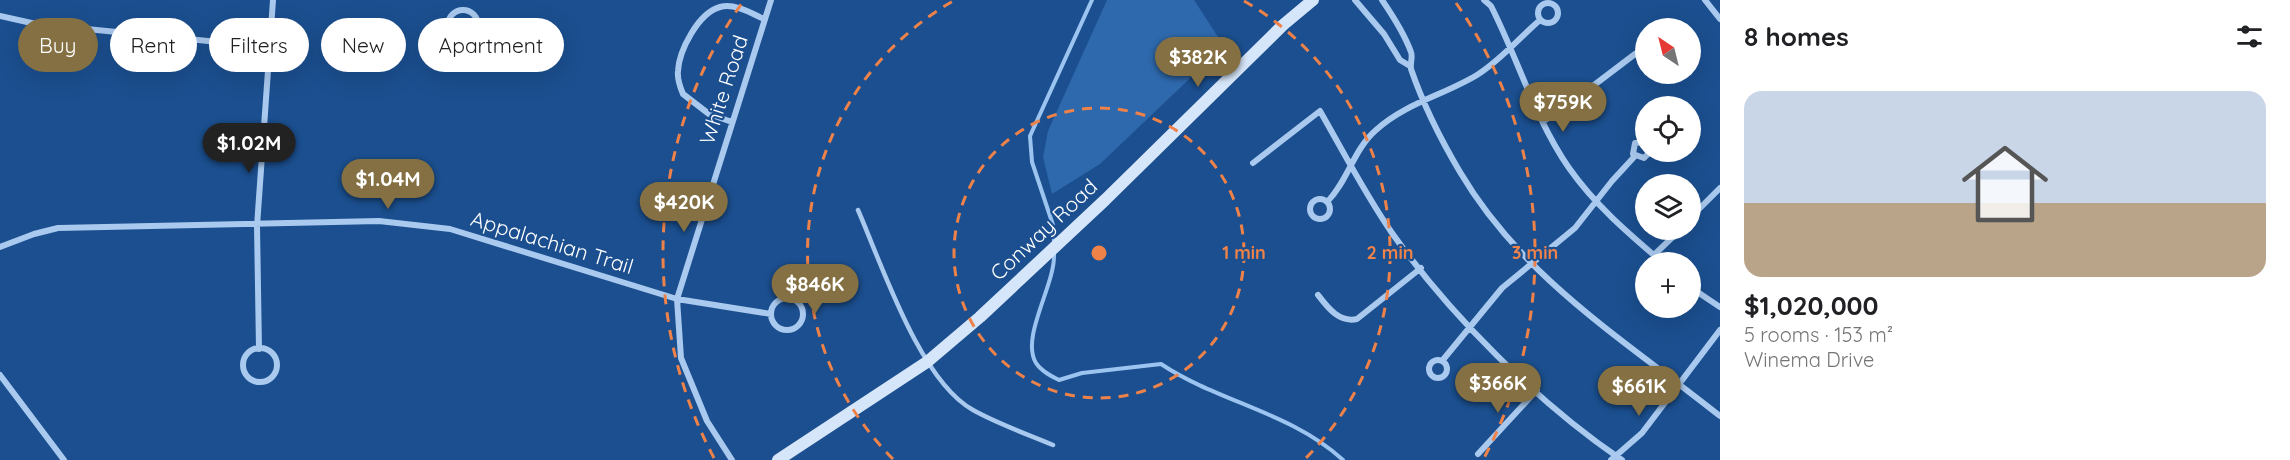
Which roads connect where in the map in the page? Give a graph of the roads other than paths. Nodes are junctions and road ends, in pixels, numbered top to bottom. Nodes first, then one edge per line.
1 (273, 0) edge
2 (466, 0) edge
3 (771, 0) edge
4 (1313, 0) edge
5 (1355, 0) edge
6 (1382, 0) edge
7 (1484, 0) edge
8 (1705, 0) edge
9 (466, 10) junction
10 (0, 16) edge
11 (271, 18) edge
12 (764, 19) junction
13 (1720, 19) edge
14 (1540, 20) dead end
15 (209, 41) edge
16 (1511, 46) junction
17 (1635, 54) dead end
18 (1410, 66) junction
19 (267, 72) edge
20 (1424, 99) junction
21 (1543, 121) junction
22 (732, 122) junction
23 (1635, 143) edge
24 (1635, 156) joint
25 (1253, 163) dead end
26 (1350, 164) junction
27 (1720, 189) edge
28 (1327, 202) dead end
29 (1596, 202) junction
30 (1701, 207) edge
31 (858, 210) dead end
32 (257, 226) junction
33 (1670, 240) edge
34 (0, 247) edge
35 (1651, 252) edge
36 (1657, 252) edge
37 (1531, 263) junction
38 (1420, 268) junction
39 (1701, 294) edge
40 (1318, 295) dead end
41 (677, 299) junction
42 (1720, 306) edge
43 (771, 314) junction
44 (1470, 327) junction
45 (1720, 330) edge
46 (259, 349) junction
47 (1442, 361) dead end
48 (927, 362) junction
49 (0, 375) edge
50 (1678, 386) junction
51 (1537, 390) junction
52 (1720, 416) edge
53 (1053, 445) dead end
54 (1478, 454) dead end
55 (1616, 459) edge
56 (63, 460) edge
57 (732, 460) edge
58 (778, 460) edge

1 - 11 street
2 - 9 street
3 - 12 street, White Road
4 - 48 street, Conway Road
5 - 18 street
6 - 18 street
7 - 16 street
8 - 13 street
9 - 9 street
10 - 15 street
12 - 22 street, White Road
12 - 22 street
14 - 16 street
16 - 20 street
16 - 21 street
17 - 21 street
18 - 20 street
19 - 32 street
20 - 26 street
20 - 37 street
21 - 29 street
22 - 41 street, White Road
23 - 24 street
24 - 29 street
25 - 26 street
26 - 28 street
26 - 38 street
27 - 30 street
29 - 35 street
29 - 37 street
31 - 48 lane
32 - 34 street, Appalachian Trail
32 - 41 street, Appalachian Trail
32 - 46 street
33 - 36 street
37 - 44 street
37 - 50 street
38 - 40 street
38 - 44 street
39 - 42 street
41 - 43 street, Appalachian Trail
41 - 57 street, White Road
43 - 43 street, Appalachian Trail
44 - 47 street
44 - 51 street
45 - 50 street
46 - 46 street
48 - 53 lane
48 - 58 street, Conway Road
49 - 56 street
50 - 52 street
50 - 55 street
51 - 54 street
51 - 55 street

